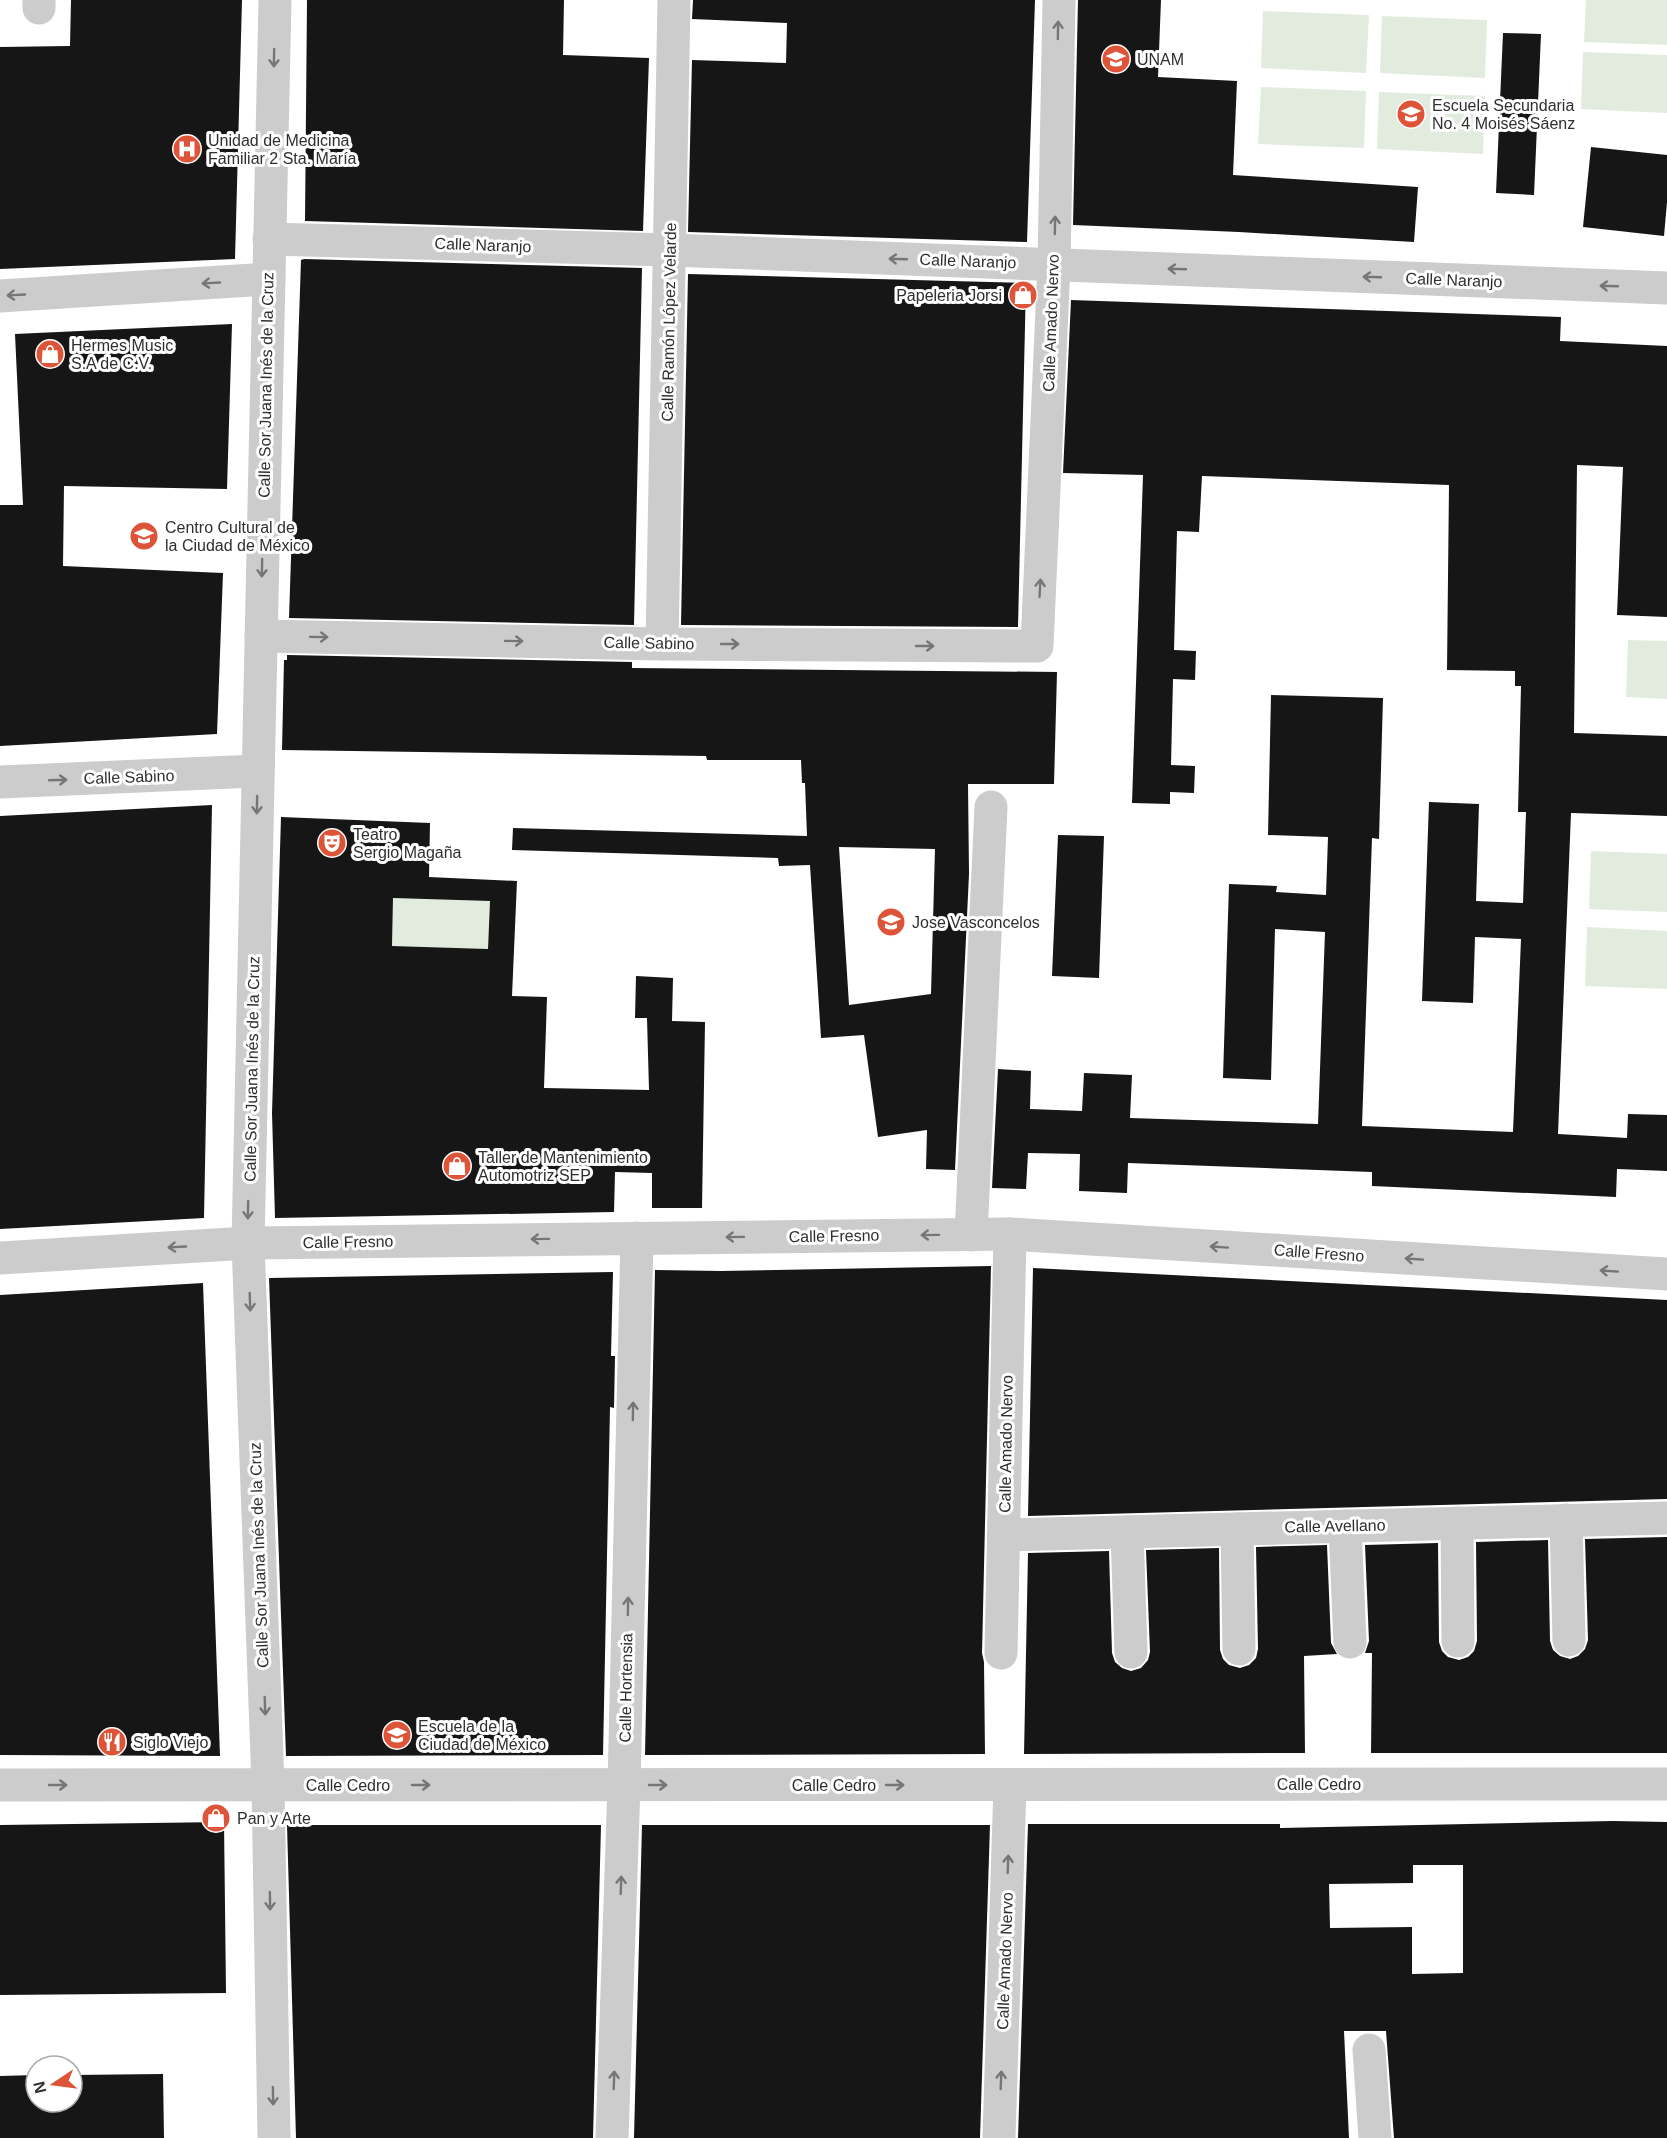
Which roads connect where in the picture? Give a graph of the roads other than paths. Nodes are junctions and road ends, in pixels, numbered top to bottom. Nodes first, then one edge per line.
1 (275, 0) edge
2 (674, 0) edge
3 (1059, 0) edge
4 (269, 239) junction
5 (670, 250) junction
6 (1054, 264) junction
7 (269, 279) junction
8 (1667, 288) edge
9 (0, 296) edge
10 (261, 636) junction
11 (662, 644) junction
12 (1037, 646) joint
13 (258, 771) junction
14 (0, 782) edge
15 (991, 807) dead end
16 (1010, 1234) junction
17 (971, 1235) junction
18 (637, 1238) junction
19 (248, 1243) junction
20 (0, 1258) edge
21 (1667, 1275) edge
22 (1667, 1518) edge
23 (1566, 1520) junction
24 (1457, 1523) junction
25 (1346, 1526) junction
26 (1237, 1529) junction
27 (1127, 1532) junction
28 (1004, 1534) junction
29 (1569, 1640) dead end
30 (1458, 1641) dead end
31 (1350, 1642) dead end
32 (1239, 1649) dead end
33 (1131, 1652) dead end
34 (1000, 1653) dead end
35 (1667, 1784) edge
36 (0, 1785) edge
37 (268, 1785) junction
38 (624, 1785) junction
39 (1010, 1785) junction
40 (1369, 2050) dead end
41 (273, 2138) edge
42 (612, 2138) edge
43 (999, 2138) edge
44 (1375, 2138) edge

1 -> 4 street, Calle Sor Juana Inés de la Cruz
2 - 5 street, Calle Ramón López Velarde
6 -> 3 street, Calle Amado Nervo
4 - 5 street, Calle Naranjo
4 - 7 street, Calle Sor Juana Inés de la Cruz
6 -> 5 street, Calle Naranjo
5 - 11 street, Calle Ramón López Velarde
8 -> 6 street, Calle Naranjo
12 -> 6 street, Calle Amado Nervo
7 -> 9 street
7 -> 10 street, Calle Sor Juana Inés de la Cruz
10 -> 11 street, Calle Sabino
10 - 13 street, Calle Sor Juana Inés de la Cruz
11 -> 12 street, Calle Sabino
14 -> 13 street, Calle Sabino
13 -> 19 street, Calle Sor Juana Inés de la Cruz
15 - 17 street
16 - 17 street, Calle Fresno
21 -> 16 street, Calle Fresno
16 - 28 street, Calle Amado Nervo
17 -> 18 street, Calle Fresno
18 -> 19 street, Calle Fresno
38 -> 18 street, Calle Hortensia
19 -> 20 street, Calle Fresno
19 -> 37 street, Calle Sor Juana Inés de la Cruz
22 - 23 street, Calle Avellano
23 - 24 street, Calle Avellano
23 - 29 street
24 - 25 street, Calle Avellano
24 - 30 street
25 - 26 street, Calle Avellano
25 - 31 street
26 - 27 street, Calle Avellano
26 - 32 street
27 - 28 street, Calle Avellano
27 - 33 street
28 - 34 street, Calle Amado Nervo
35 - 39 street, Calle Cedro
36 -> 37 street, Calle Cedro
37 -> 38 street, Calle Cedro
37 -> 41 street, Calle Sor Juana Inés de la Cruz
38 -> 39 street, Calle Cedro
42 -> 38 street, Calle Hortensia
43 -> 39 street, Calle Amado Nervo
40 - 44 street

